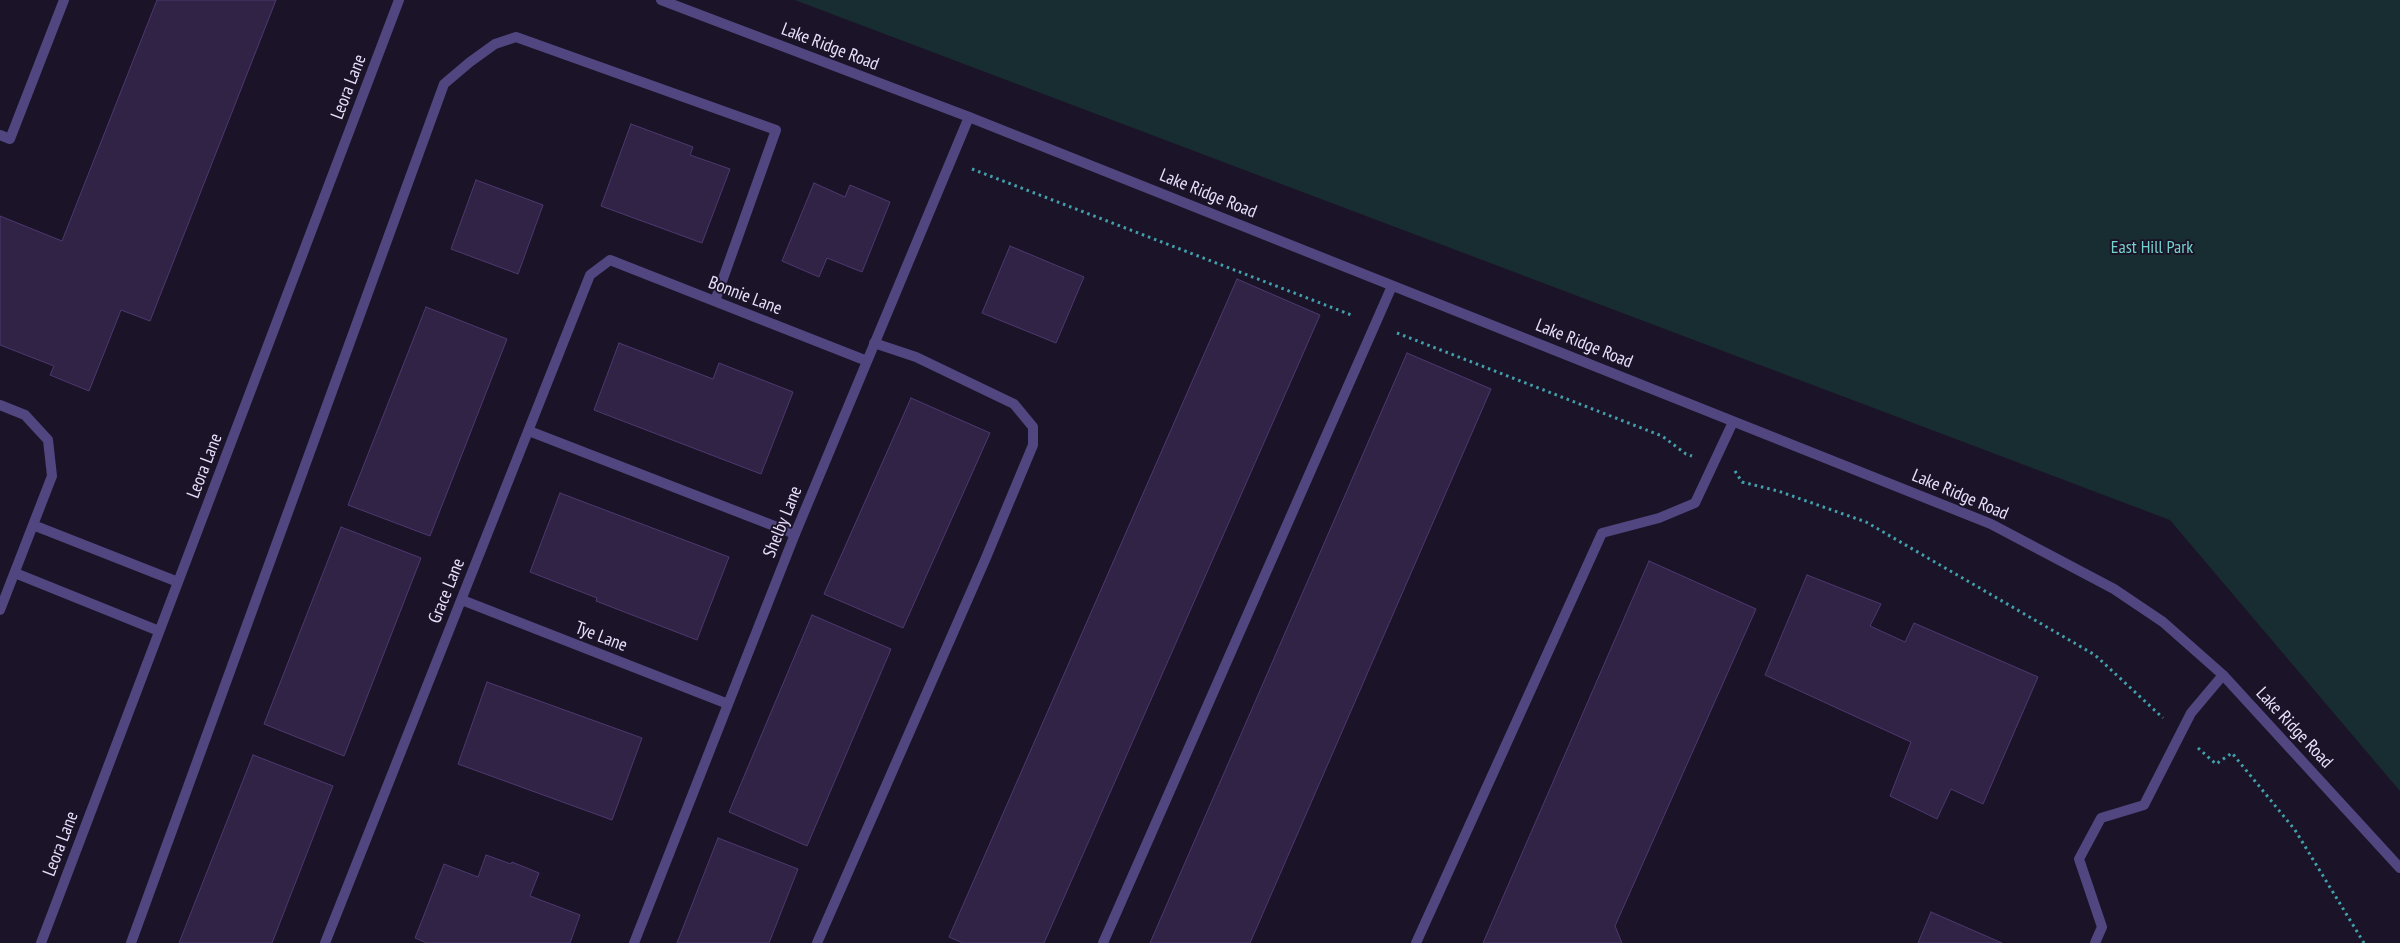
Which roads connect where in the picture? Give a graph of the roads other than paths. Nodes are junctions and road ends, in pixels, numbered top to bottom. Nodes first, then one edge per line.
1 (64, 0) edge
2 (399, 0) edge
3 (661, 0) edge
4 (969, 117) junction
5 (0, 135) edge
6 (610, 260) joint
7 (1392, 286) junction
8 (715, 301) junction
9 (874, 343) junction
10 (867, 362) junction
11 (0, 405) edge
12 (1733, 422) junction
13 (528, 431) junction
14 (33, 525) junction
15 (795, 534) junction
16 (15, 573) junction
17 (178, 582) junction
18 (462, 600) junction
19 (0, 610) edge
20 (160, 631) junction
21 (2222, 675) junction
22 (728, 704) junction
23 (2400, 868) edge
24 (41, 943) edge
25 (131, 943) edge
26 (326, 943) edge
27 (634, 943) edge
28 (818, 943) edge
29 (1103, 943) edge
30 (1416, 943) edge
31 (2095, 943) edge

1 - 5 street
2 - 17 street, Leora Lane
3 - 4 street, Lake Ridge Road
4 - 7 street, Lake Ridge Road
4 - 9 street, Shelby Lane
6 - 8 street, Bonnie Lane
6 - 13 street, Grace Lane
7 - 12 street, Lake Ridge Road
7 - 29 street
8 - 10 street, Bonnie Lane
8 - 25 street
9 - 10 street, Shelby Lane
9 - 28 street
10 - 15 street, Shelby Lane
11 - 14 street
12 - 21 street, Lake Ridge Road
12 - 30 street
13 - 15 street
13 - 18 street, Grace Lane
14 - 16 street
14 - 17 street
15 - 22 street, Shelby Lane
16 - 19 street
16 - 20 street
17 - 20 street, Leora Lane
18 - 22 street, Tye Lane
18 - 26 street, Grace Lane
20 - 24 street, Leora Lane
21 - 23 street, Lake Ridge Road
21 - 31 street
22 - 27 street, Shelby Lane

